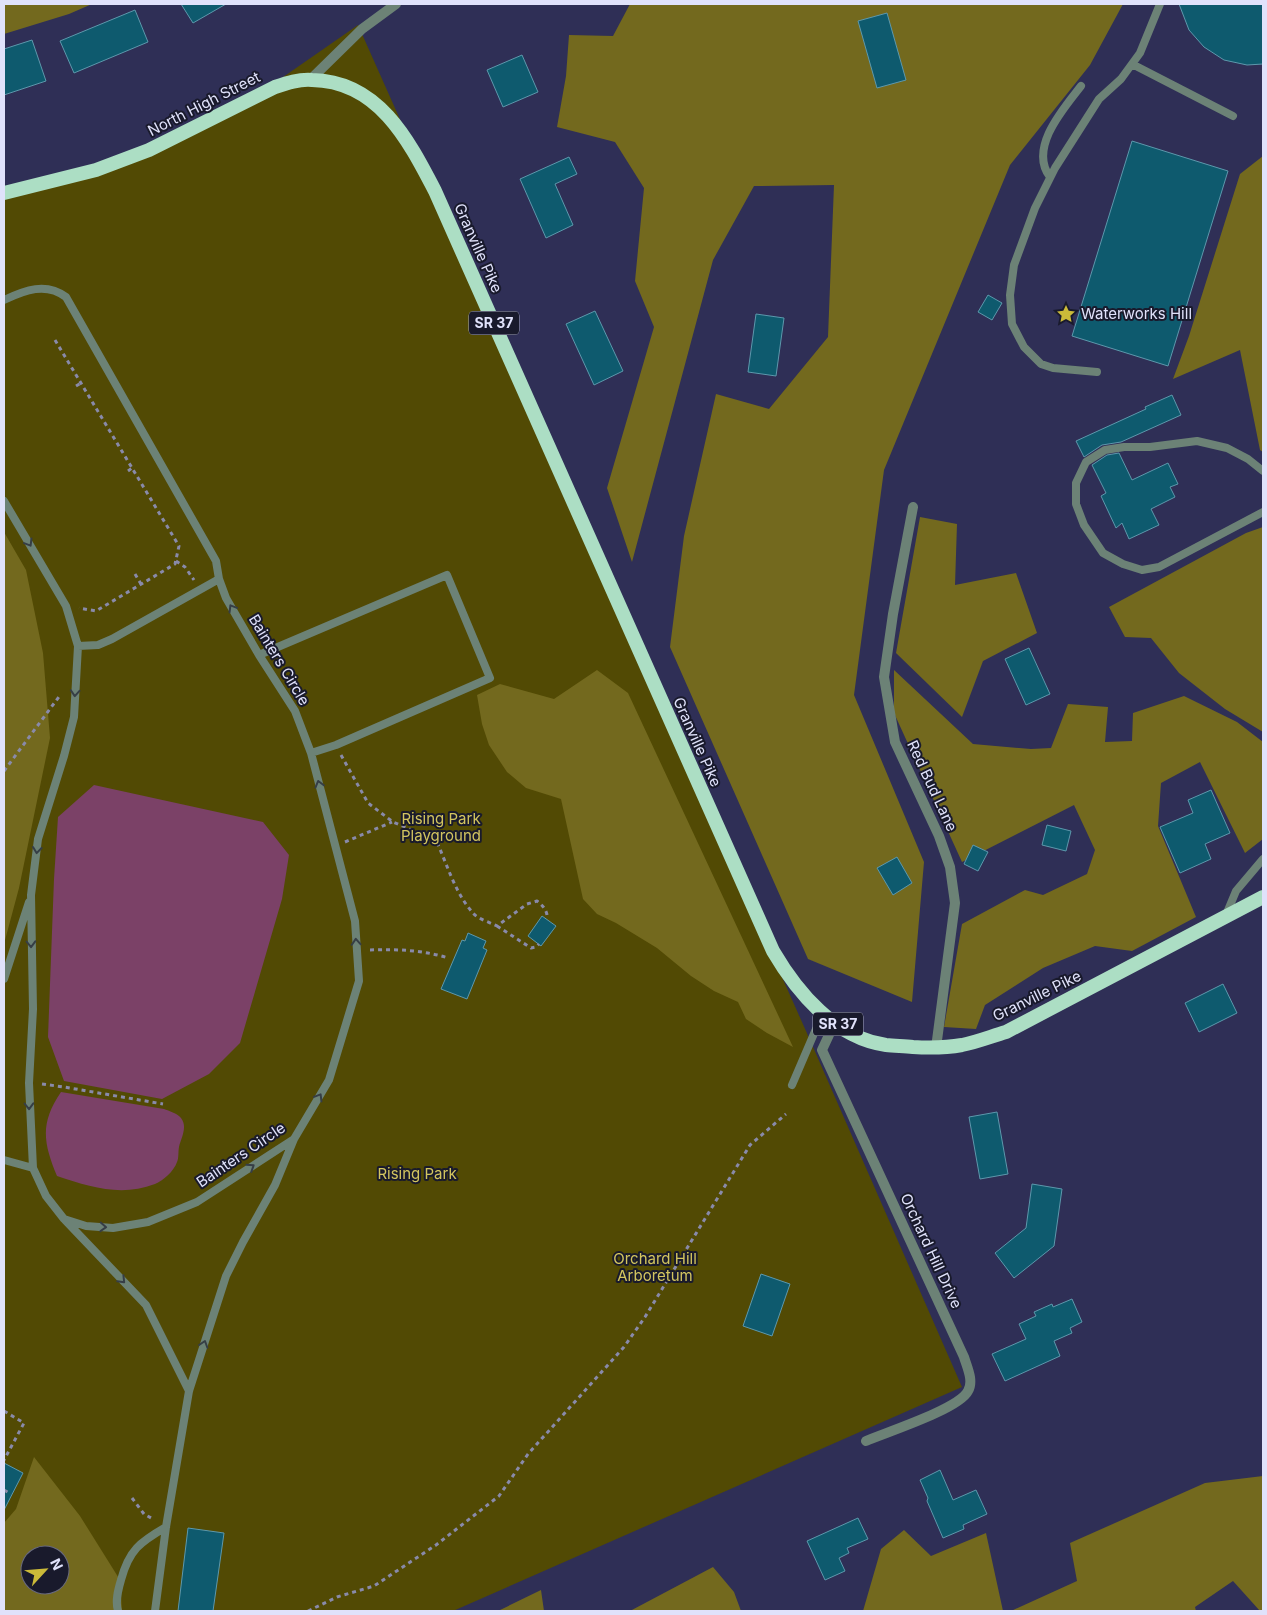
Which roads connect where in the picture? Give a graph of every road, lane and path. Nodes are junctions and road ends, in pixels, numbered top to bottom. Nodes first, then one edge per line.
1 (396, 4) edge
2 (1160, 4) edge
3 (1132, 64) junction
4 (311, 79) junction
5 (1081, 86) dead end
6 (1233, 116) dead end
7 (1050, 177) junction
8 (4, 193) edge
9 (4, 300) edge
10 (55, 340) dead end
11 (1097, 372) dead end
12 (81, 383) junction
13 (76, 386) dead end
14 (132, 468) junction
15 (128, 471) dead end
16 (1263, 471) edge
17 (4, 501) edge
18 (913, 507) dead end
19 (1263, 512) edge
20 (176, 561) junction
21 (135, 574) dead end
22 (218, 579) junction
23 (141, 584) junction
24 (199, 589) junction
25 (66, 606) junction
26 (78, 646) junction
27 (259, 655) junction
28 (76, 680) junction
29 (336, 745) junction
30 (311, 753) junction
31 (4, 771) edge
32 (393, 822) junction
33 (342, 842) dead end
34 (1263, 859) edge
35 (31, 895) junction
36 (1263, 897) edge
37 (1226, 916) junction
38 (545, 918) dead end
39 (497, 926) junction
40 (539, 944) dead end
41 (357, 951) junction
42 (448, 958) dead end
43 (4, 979) edge
44 (830, 1019) junction
45 (936, 1048) junction
46 (28, 1083) junction
47 (792, 1085) dead end
48 (163, 1104) dead end
49 (786, 1114) dead end
50 (294, 1139) junction
51 (4, 1160) edge
52 (33, 1168) junction
53 (64, 1220) junction
54 (189, 1390) junction
55 (4, 1411) edge
56 (866, 1441) dead end
57 (4, 1460) edge
58 (4, 1490) edge
59 (11, 1494) dead end
60 (132, 1498) dead end
61 (144, 1514) dead end
62 (166, 1528) junction
63 (118, 1611) edge
64 (155, 1611) edge
65 (308, 1611) edge

1 - 4 street
2 - 3 lane
3 - 6 lane
3 - 7 lane
4 - 8 highway, North High Street / SR 37
4 - 44 highway, Granville Pike / SR 37
5 - 7 lane
7 - 11 lane
9 - 22 lane, Bainters Circle
10 - 12 path
12 - 13 path
12 - 14 path
14 - 15 path
14 - 20 path
16 - 19 lane
17 -> 25 lane
18 - 45 street, Red Bud Lane
20 - 23 path
20 - 24 path
21 - 23 path
22 - 24 lane
27 -> 22 lane, Bainters Circle
23 - 25 path
24 - 26 lane
25 - 26 lane
26 - 28 lane
27 - 29 lane
27 - 30 lane, Bainters Circle
28 - 31 path
28 -> 35 lane
29 - 30 lane
29 - 32 path
41 -> 30 lane, Bainters Circle
32 - 33 path
32 - 39 path
34 - 37 lane
35 - 43 lane
35 -> 46 lane
36 - 37 highway, Granville Pike / SR 37
37 - 45 highway, Granville Pike / SR 37
38 - 39 path
39 - 40 path
41 - 42 path
50 -> 41 lane, Bainters Circle
44 - 45 highway, Granville Pike / SR 37
44 - 47 lane
44 - 56 street, Orchard Hill Drive
46 - 48 path
46 -> 52 lane
49 - 65 path
53 -> 50 lane, Bainters Circle
54 -> 50 lane
51 - 52 lane
52 - 53 lane
53 -> 54 lane
54 - 62 lane
55 - 57 path
58 - 59 path
60 - 61 path
62 - 63 lane
62 - 64 lane

